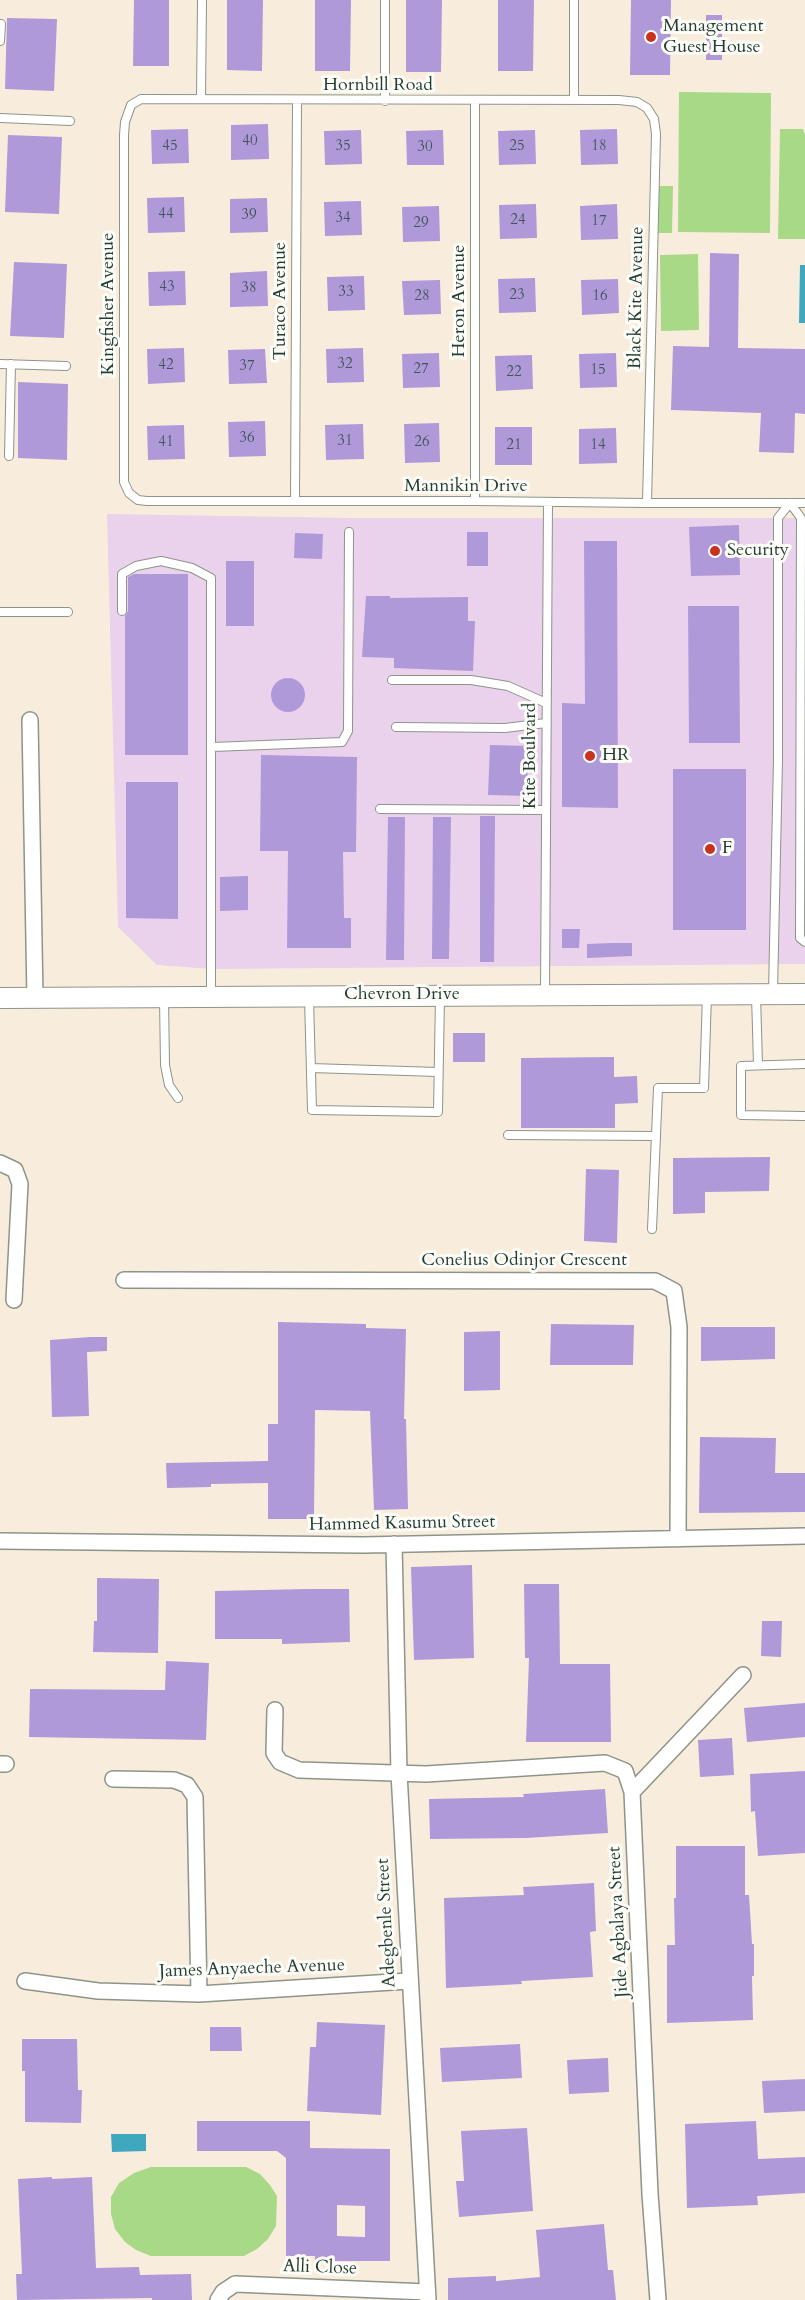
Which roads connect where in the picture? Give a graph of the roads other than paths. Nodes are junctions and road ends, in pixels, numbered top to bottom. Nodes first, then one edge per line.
1 (202, 0) edge
2 (385, 0) edge
3 (574, 0) edge
4 (1, 24) edge
5 (0, 41) edge
6 (201, 99) junction
7 (297, 100) junction
8 (574, 100) junction
9 (385, 101) junction
10 (475, 101) junction
11 (637, 102) joint
12 (128, 114) joint
13 (0, 118) edge
14 (70, 121) dead end
15 (0, 364) edge
16 (11, 364) junction
17 (66, 366) dead end
18 (9, 456) dead end
19 (129, 493) joint
20 (295, 501) junction
21 (475, 501) junction
22 (548, 502) junction
23 (648, 503) junction
24 (790, 503) junction
25 (805, 503) edge
26 (349, 532) dead end
27 (122, 611) dead end
28 (0, 612) edge
29 (68, 612) dead end
30 (392, 680) dead end
31 (546, 703) junction
32 (30, 720) dead end
33 (546, 723) junction
34 (396, 727) dead end
35 (212, 747) junction
36 (380, 809) dead end
37 (545, 810) junction
38 (803, 930) edge
39 (805, 942) edge
40 (707, 994) junction
41 (765, 994) junction
42 (805, 994) edge
43 (440, 995) junction
44 (545, 995) junction
45 (309, 996) junction
46 (164, 997) junction
47 (212, 997) junction
48 (0, 998) edge
49 (35, 998) junction
50 (805, 1064) edge
51 (758, 1065) junction
52 (311, 1068) junction
53 (438, 1072) junction
54 (178, 1098) dead end
55 (805, 1116) edge
56 (508, 1136) dead end
57 (656, 1136) junction
58 (0, 1163) edge
59 (652, 1229) dead end
60 (124, 1280) dead end
61 (14, 1300) dead end
62 (805, 1536) edge
63 (678, 1539) junction
64 (0, 1541) edge
65 (394, 1544) junction
66 (743, 1675) dead end
67 (275, 1710) dead end
68 (399, 1773) junction
69 (113, 1779) dead end
70 (632, 1792) junction
71 (25, 1981) dead end
72 (409, 1981) junction
73 (199, 1994) junction
74 (427, 2296) edge
75 (218, 2300) edge
76 (658, 2300) edge

1 - 6 lane
2 - 9 lane
3 - 8 lane
4 - 5 lane
6 - 7 lane, Hornbill Road
6 - 12 lane, Hornbill Road
7 - 9 lane, Hornbill Road
7 - 20 lane, Turaco Avenue
8 - 10 lane, Hornbill Road
8 - 11 lane, Hornbill Road
9 - 10 lane, Hornbill Road
10 - 21 lane, Heron Avenue
11 - 23 lane, Black Kite Avenue
12 - 19 lane, Kingfisher Avenue
13 - 14 lane
15 - 16 lane
16 - 17 lane
16 - 18 lane
19 - 20 lane, Mannikin Drive
20 - 21 lane, Mannikin Drive
21 - 22 lane, Mannikin Drive
22 - 23 lane, Mannikin Drive
22 - 31 lane, Kite Boulvard
23 - 24 lane, Mannikin Drive
24 - 25 lane, Mannikin Drive
24 - 38 lane
24 - 41 lane
26 - 35 lane
27 - 35 lane
28 - 29 lane
30 - 31 lane
31 - 33 lane, Kite Boulvard
32 - 49 street
33 - 34 lane
33 - 37 lane, Kite Boulvard
35 - 47 lane
36 - 37 lane
37 - 44 lane, Kite Boulvard
38 - 39 lane
40 - 41 main road, Chevron Drive
40 - 44 main road, Chevron Drive
40 - 57 lane
41 - 42 main road, Chevron Drive
41 - 51 lane
43 - 44 main road, Chevron Drive
43 - 45 main road, Chevron Drive
43 - 53 lane
45 - 47 main road, Chevron Drive
45 - 52 lane
46 - 47 main road, Chevron Drive
46 - 49 main road, Chevron Drive
46 - 54 lane
48 - 49 main road, Chevron Drive
50 - 51 lane
51 - 55 lane
52 - 53 lane
52 - 53 lane
56 - 57 lane
57 - 59 lane
58 - 61 street
60 - 63 street, Conelius Odinjor Crescent
62 - 63 street, Hammed Kasumu Street
63 - 65 street, Hammed Kasumu Street
64 - 65 street, Hammed Kasumu Street
65 - 68 street, Adegbenle Street
66 - 70 street
67 - 68 street, Jide Agbalaya Street
68 - 70 street, Jide Agbalaya Street
68 - 72 street, Adegbenle Street
69 - 73 street
70 - 76 street, Jide Agbalaya Street
71 - 73 street, James Anyaeche Avenue
72 - 73 street, James Anyaeche Avenue
72 - 74 street, Adegbenle Street
74 - 75 street, Alli Close

